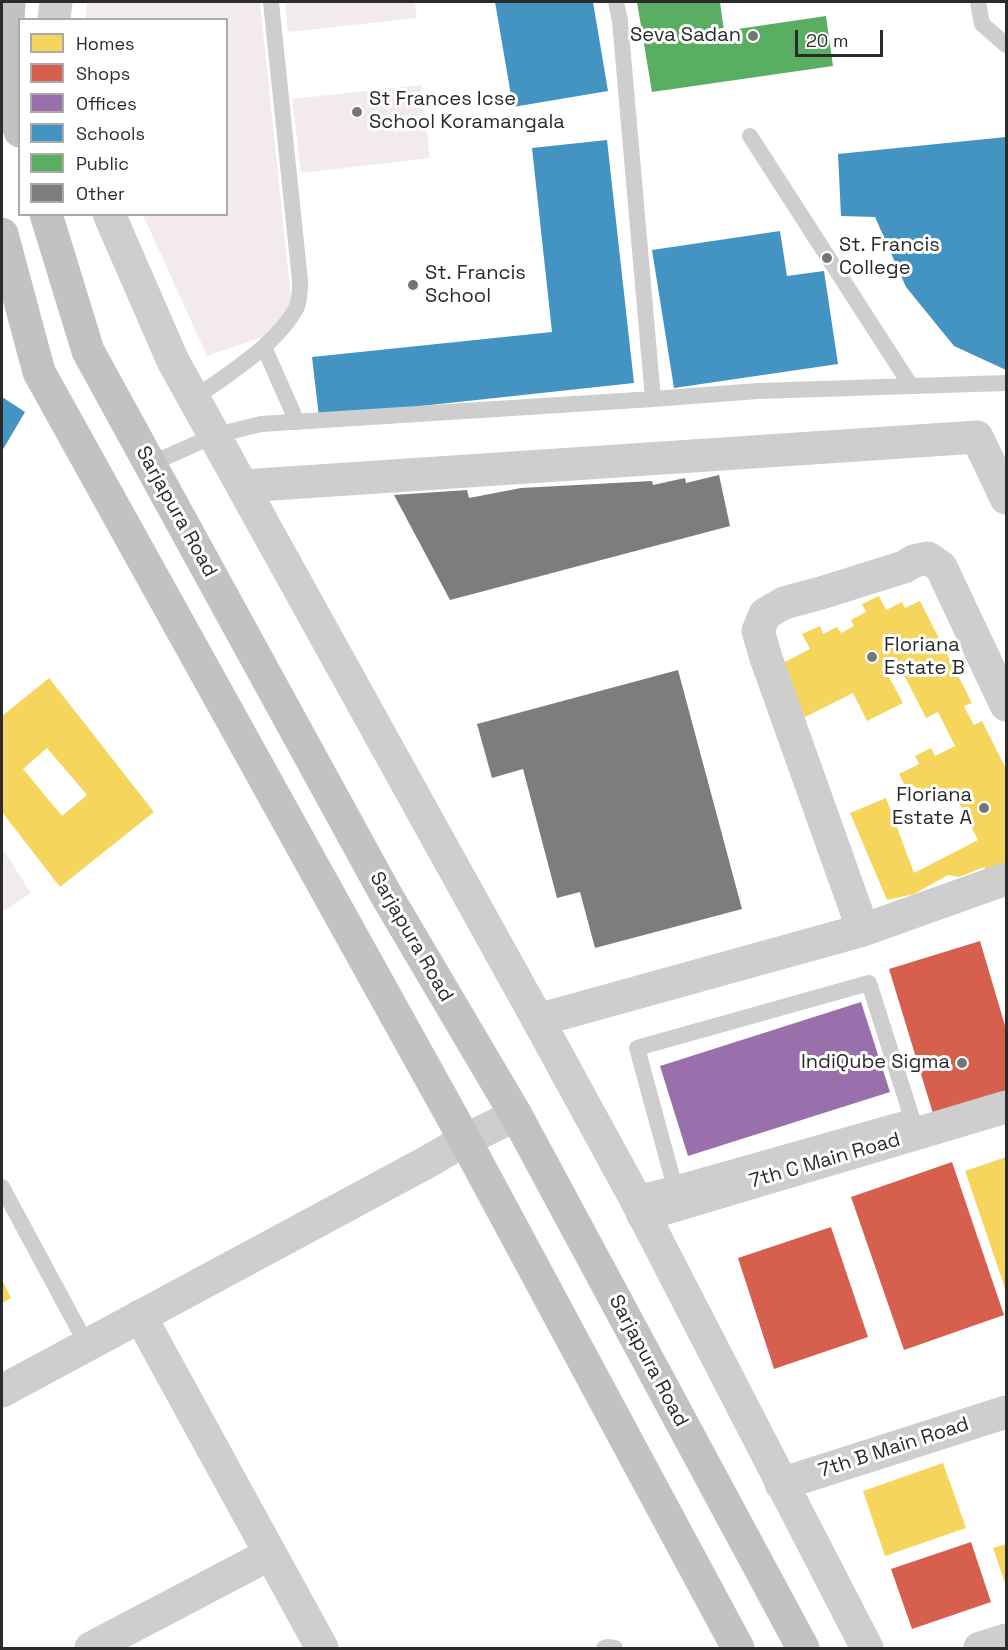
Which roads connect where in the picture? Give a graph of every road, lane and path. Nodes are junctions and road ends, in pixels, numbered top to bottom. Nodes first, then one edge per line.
1 (9, 2) edge
2 (56, 2) edge
3 (271, 2) edge
4 (616, 2) edge
5 (978, 2) edge
6 (54, 18) edge
7 (4, 41) edge
8 (1006, 45) edge
9 (18, 125) edge
10 (750, 136) dead end
11 (47, 216) edge
12 (110, 216) edge
13 (2, 234) edge
14 (264, 347) junction
15 (1006, 383) edge
16 (911, 386) junction
17 (195, 398) junction
18 (653, 399) junction
19 (297, 422) junction
20 (216, 435) junction
21 (150, 464) junction
22 (1003, 484) edge
23 (243, 486) junction
24 (1006, 705) edge
25 (1006, 879) edge
26 (863, 930) junction
27 (538, 1020) junction
28 (1006, 1107) edge
29 (516, 1115) junction
30 (914, 1125) junction
31 (465, 1140) junction
32 (674, 1184) junction
33 (2, 1187) edge
34 (638, 1204) junction
35 (140, 1316) junction
36 (87, 1345) junction
37 (2, 1391) edge
38 (1006, 1412) edge
39 (781, 1484) junction
40 (270, 1554) junction
41 (1006, 1640) edge
42 (91, 1648) edge
43 (322, 1648) edge
44 (604, 1648) edge
45 (615, 1648) edge
46 (738, 1648) edge
47 (803, 1648) edge
48 (867, 1648) edge
49 (980, 1648) edge

1 - 7 main road
2 - 6 street
3 - 14 lane
4 - 18 lane
5 - 8 lane
7 - 9 main road
10 - 16 lane
11 - 21 main road, Sarjapura Road
12 - 17 street
13 - 31 main road
14 - 17 lane
14 - 19 lane
15 - 16 lane
16 - 18 lane
17 - 20 street
18 - 19 lane
19 - 20 lane
20 - 21 lane
20 - 23 street
21 - 29 main road, Sarjapura Road
22 - 23 street
23 - 27 street
24 - 26 street
25 - 26 street
26 - 27 street
27 - 34 street
28 - 30 street, 7th C Main Road
29 - 31 street
29 - 47 main road, Sarjapura Road
30 - 32 lane
30 - 32 lane
30 - 34 street, 7th C Main Road
31 - 35 street
31 - 46 main road
32 - 34 lane
33 - 36 lane
34 - 39 street
35 - 36 street
35 - 40 street
36 - 37 street
38 - 39 street, 7th B Main Road
39 - 48 street
40 - 42 street
40 - 43 street
41 - 49 street
44 - 45 lane

